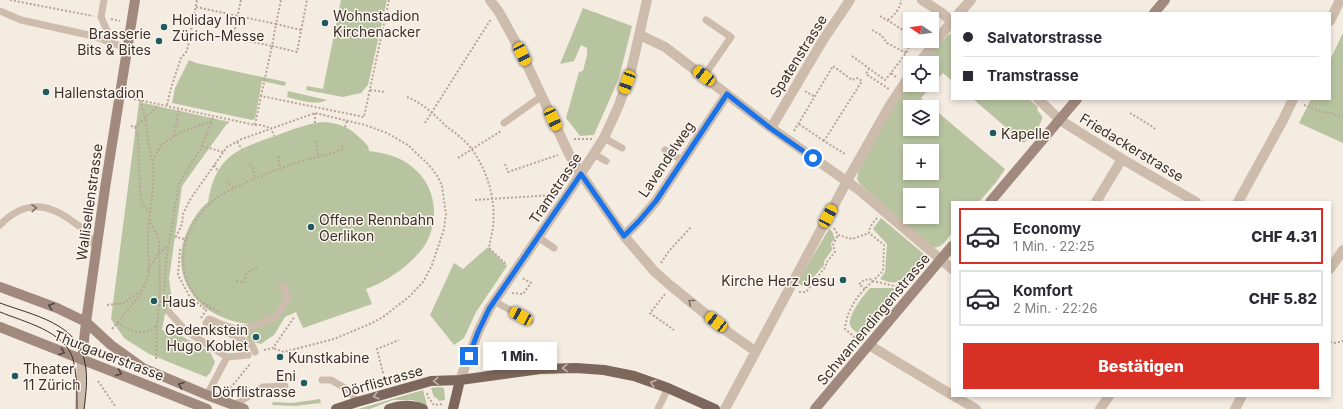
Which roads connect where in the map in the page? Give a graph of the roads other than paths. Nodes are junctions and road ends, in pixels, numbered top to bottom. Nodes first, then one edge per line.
1 (104, 0) edge
2 (135, 0) edge
3 (490, 0) edge
4 (647, 0) edge
5 (850, 0) edge
6 (922, 0) edge
7 (971, 0) edge
8 (1165, 0) edge
9 (1340, 0) edge
10 (0, 11) edge
11 (960, 12) edge
12 (1155, 12) edge
13 (1331, 19) edge
14 (706, 20) dead end
15 (951, 21) edge
16 (951, 23) edge
17 (640, 35) junction
18 (112, 42) junction
19 (126, 48) junction
20 (925, 56) edge
21 (704, 76) junction
22 (903, 86) edge
23 (727, 94) junction
24 (542, 96) junction
25 (1039, 100) edge
26 (1076, 100) edge
27 (1293, 100) edge
28 (1060, 120) junction
29 (504, 125) road end
30 (770, 128) junction
31 (600, 139) junction
32 (622, 148) dead end
33 (665, 150) dead end
34 (594, 154) junction
35 (1122, 159) junction
36 (606, 161) dead end
37 (683, 161) junction
38 (581, 174) junction
39 (847, 181) junction
40 (991, 201) edge
41 (1097, 201) edge
42 (1194, 201) edge
43 (1239, 201) edge
44 (0, 225) edge
45 (624, 236) junction
46 (538, 237) junction
47 (951, 247) edge
48 (97, 248) junction
49 (554, 248) dead end
50 (1343, 250) edge
51 (941, 260) junction
52 (951, 268) edge
53 (1331, 268) edge
54 (0, 283) edge
55 (283, 286) dead end
56 (5, 289) edge
57 (494, 301) junction
58 (170, 312) dead end
59 (530, 321) dead end
60 (86, 322) junction
61 (0, 327) edge
62 (865, 344) junction
63 (255, 352) road end
64 (755, 352) junction
65 (248, 355) dead end
66 (227, 357) junction
67 (82, 359) junction
68 (322, 380) dead end
69 (460, 380) junction
70 (285, 386) dead end
71 (668, 388) junction
72 (207, 395) junction
73 (951, 395) edge
74 (955, 397) edge
75 (1108, 397) edge
76 (1241, 397) edge
77 (357, 402) junction
78 (233, 406) junction
79 (661, 406) edge
80 (449, 407) edge
81 (80, 409) edge
82 (207, 409) edge
83 (244, 409) edge
84 (336, 409) edge
85 (389, 409) edge
86 (423, 409) edge
87 (715, 409) edge
88 (725, 409) edge
89 (815, 409) edge
90 (976, 409) edge
91 (1100, 409) edge
92 (1235, 409) edge

1 - 18 lane
2 - 19 street, Wallisellenstrasse
3 - 24 street
4 - 17 street, Tramstrasse
5 - 30 street, Spatenstrasse
6 - 15 street
7 - 11 street
8 - 12 street
9 - 13 street
10 - 18 lane
14 - 21 lane
16 - 20 street
17 - 21 street
17 - 31 street, Tramstrasse
18 - 19 lane
19 - 48 street, Wallisellenstrasse
21 - 23 street
22 - 39 street
23 - 30 street
23 - 37 street, Lavendelweg
24 - 29 lane
24 - 38 street
25 - 28 street, Friedackerstrasse
26 - 28 street
27 - 43 street
28 - 35 street, Friedackerstrasse
28 - 40 street
30 - 39 street
31 - 32 lane
31 - 34 street, Tramstrasse
33 - 37 lane
34 - 36 lane
34 - 38 street, Tramstrasse
35 - 41 street
35 - 42 street, Friedackerstrasse
37 - 45 street, Lavendelweg
38 - 45 street
38 - 46 street, Tramstrasse
39 - 51 street
39 - 64 street
44 -> 48 lane
64 -> 45 street
46 - 49 lane
46 - 57 street, Tramstrasse
47 - 51 street, Schwamendingenstrasse
48 - 60 street, Wallisellenstrasse
50 - 53 street
51 - 52 street
51 - 62 street, Schwamendingenstrasse
54 - 56 lane
55 - 63 lane, bridge
60 -> 56 street, Thurgauerstrasse
57 - 59 lane
57 - 69 street, Tramstrasse
58 - 66 lane
60 - 67 street, Wallisellenstrasse
72 -> 60 street, Thurgauerstrasse
61 -> 67 street, Thurgauerstrasse
62 - 73 street
62 - 89 street, Schwamendingenstrasse
64 - 88 street
65 - 66 lane
66 - 72 lane
67 - 81 street, Wallisellenstrasse
67 -> 82 street, Thurgauerstrasse
68 - 77 lane
71 -> 69 main road, Dörflistrasse
69 -> 77 main road, Dörflistrasse
69 - 80 main road
70 - 78 lane
71 - 79 lane
71 - 87 main road, Dörflistrasse
72 - 78 street, Thurgauerstrasse
74 - 90 street
75 - 91 street
76 - 92 street
77 - 84 main road, Dörflistrasse
78 - 83 street, Thurgauerstrasse
85 - 86 main road, Dörflistrasse

